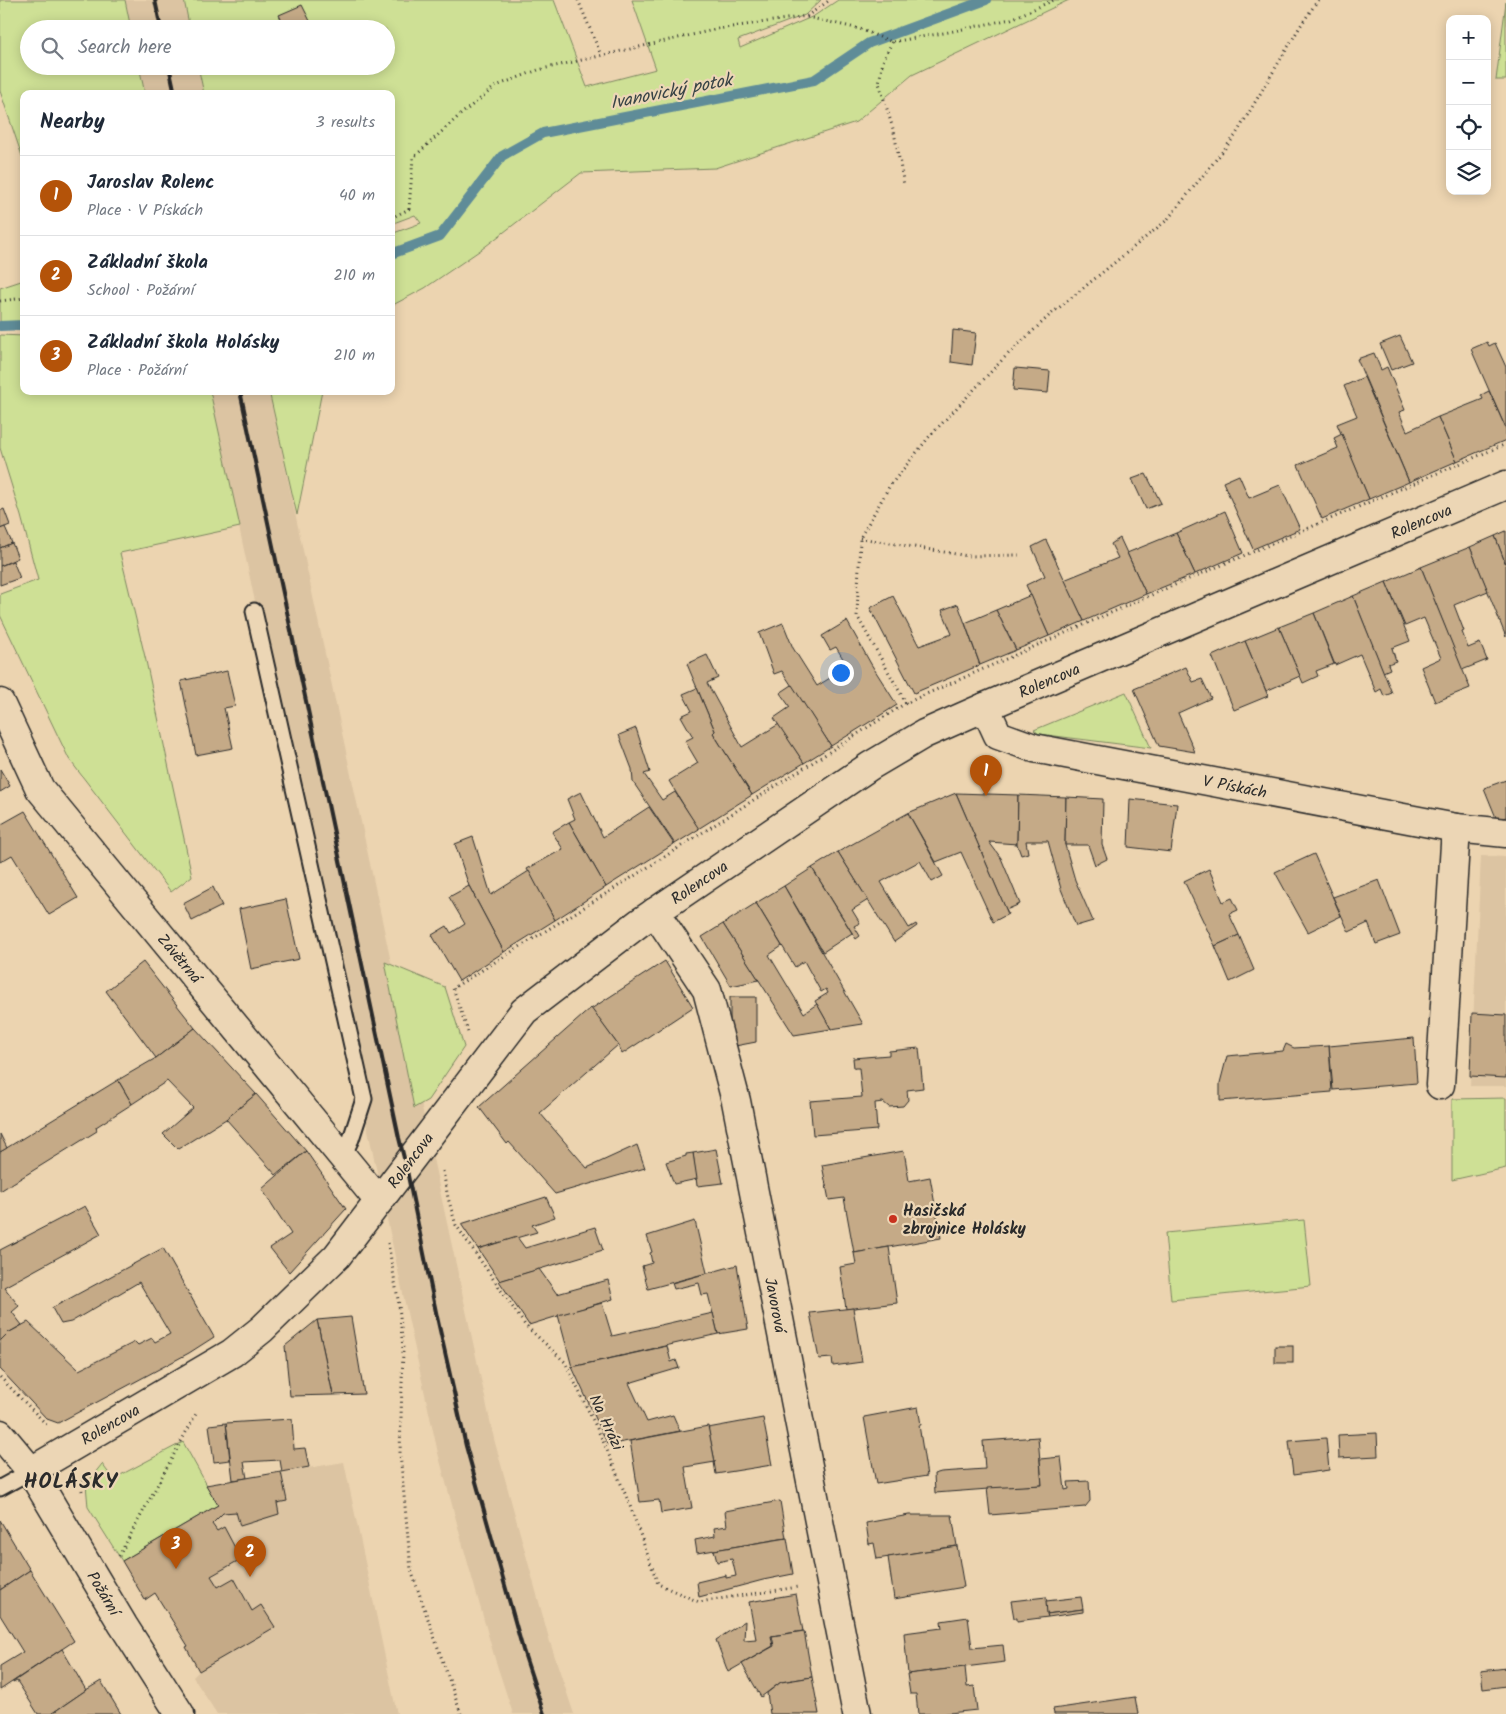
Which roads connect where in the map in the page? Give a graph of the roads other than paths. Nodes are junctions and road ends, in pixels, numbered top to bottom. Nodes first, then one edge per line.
1 (1506, 485) edge
2 (254, 611) dead end
3 (0, 703) edge
4 (984, 707) junction
5 (1456, 828) junction
6 (1506, 833) edge
7 (655, 912) junction
8 (1440, 1084) dead end
9 (342, 1156) junction
10 (379, 1201) junction
11 (0, 1434) edge
12 (31, 1471) junction
13 (0, 1488) edge
14 (180, 1714) edge
15 (857, 1714) edge

1 - 4 street, Rolencova
2 - 9 lane
3 - 9 street, Závětrná
4 - 5 street, V Pískách
4 - 7 street, Rolencova
5 - 6 street, V Pískách
5 - 8 street
7 - 10 street, Rolencova
7 - 15 street, Javorová
9 - 10 street, Závětrná
10 - 12 street, Rolencova
11 - 12 street, Požární
12 - 13 lane
12 - 14 street, Požární

